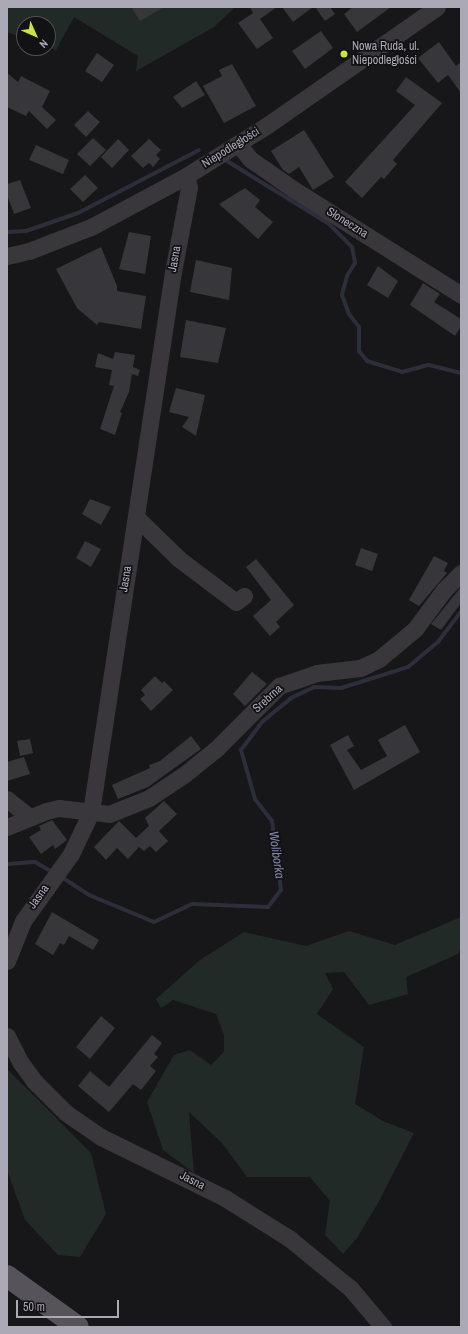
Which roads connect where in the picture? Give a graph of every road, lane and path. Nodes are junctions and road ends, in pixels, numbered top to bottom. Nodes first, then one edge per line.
1 (437, 7) edge
2 (238, 144) junction
3 (186, 176) junction
4 (7, 256) edge
5 (461, 295) edge
6 (136, 517) junction
7 (461, 573) edge
8 (244, 596) dead end
9 (7, 799) edge
10 (91, 812) junction
11 (29, 818) junction
12 (7, 827) edge
13 (7, 961) edge
14 (7, 1036) edge
15 (7, 1276) edge
16 (7, 1281) edge
17 (56, 1327) edge
18 (78, 1327) edge
19 (383, 1327) edge

1 - 2 street, Niepodległości
2 - 3 street, Niepodległości
2 - 5 street, Słoneczna
3 - 4 street, Niepodległości
3 - 6 street, Jasna
6 - 8 street
6 - 10 street, Jasna
7 - 10 street, Srebrna
9 - 11 street
10 - 11 street, Srebrna
10 - 13 street, Jasna
11 - 12 street, Srebrna
14 - 19 street, Jasna
15 - 18 main road
16 - 17 main road

